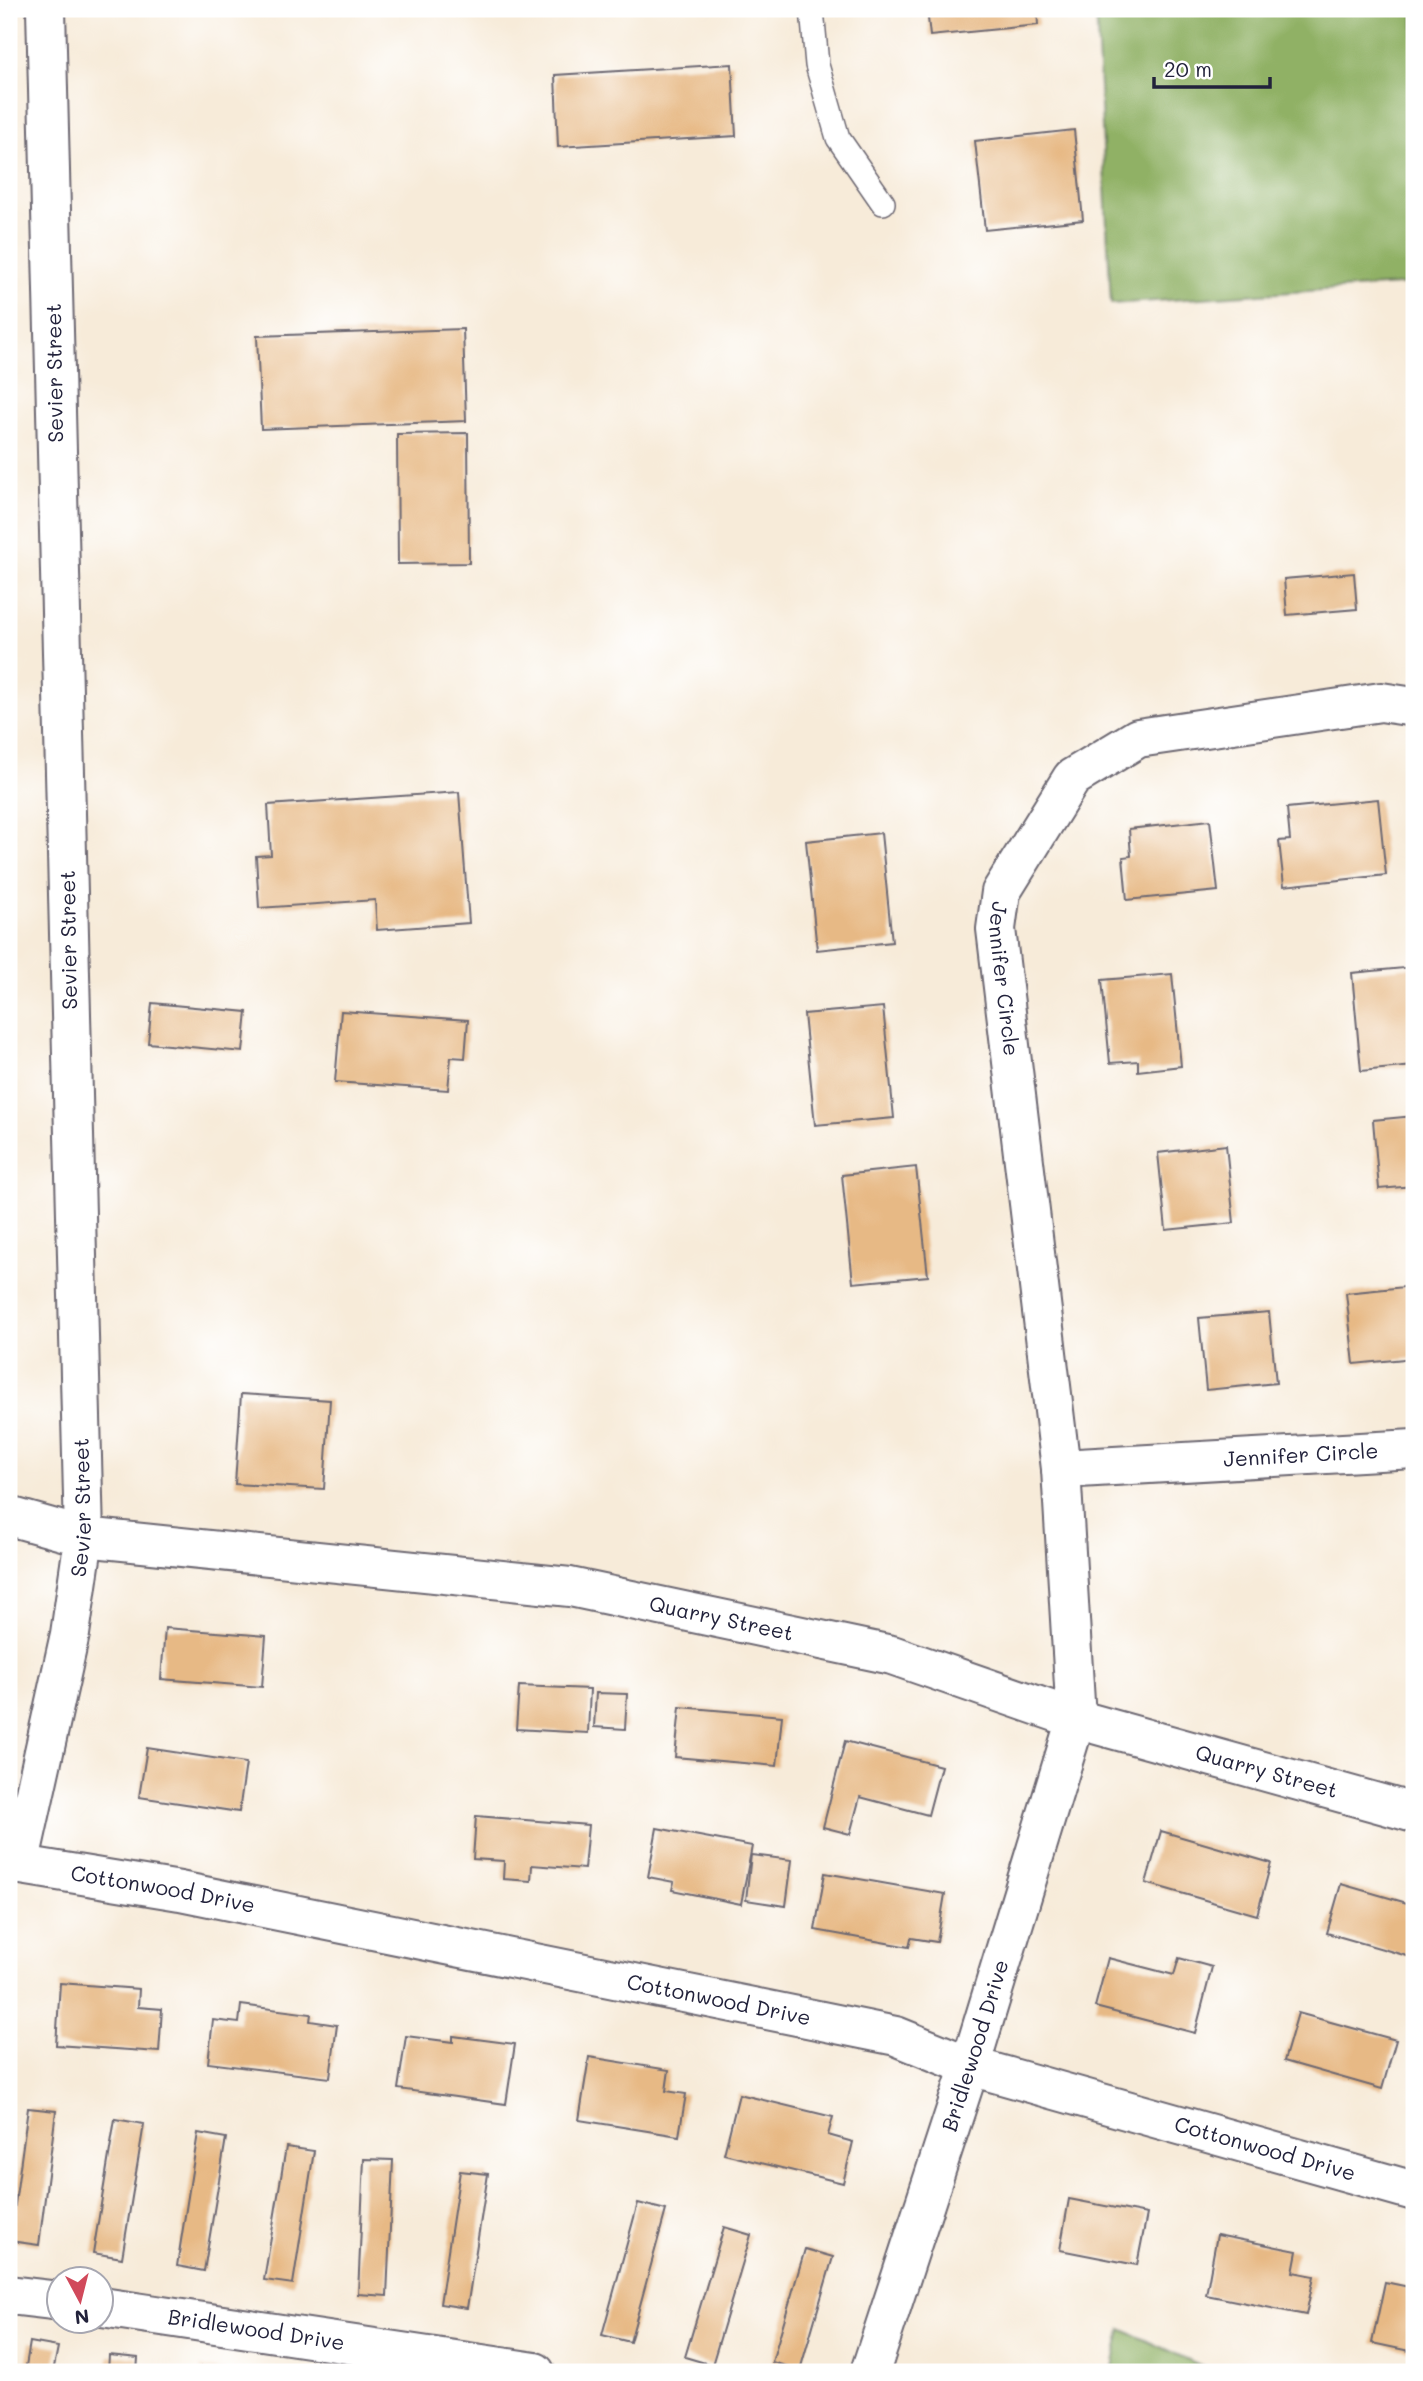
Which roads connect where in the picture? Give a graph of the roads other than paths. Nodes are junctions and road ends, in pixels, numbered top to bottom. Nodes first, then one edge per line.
1 (46, 9) edge
2 (812, 9) edge
3 (883, 204) dead end
4 (1414, 707) edge
5 (1414, 1449) edge
6 (1061, 1469) junction
7 (9, 1516) edge
8 (84, 1537) junction
9 (1076, 1719) junction
10 (1414, 1813) edge
11 (14, 1864) edge
12 (970, 2066) junction
13 (1414, 2190) edge
14 (9, 2295) edge
15 (46, 2299) edge
16 (116, 2309) edge
17 (535, 2372) edge
18 (870, 2372) edge

1 - 8 street, Sevier Street
2 - 3 lane
4 - 6 street, Jennifer Circle
5 - 6 street, Jennifer Circle
6 - 9 street, Jennifer Circle
7 - 8 street, Quarry Street
8 - 9 street, Quarry Street
8 - 11 street, Sevier Street
9 - 10 street, Quarry Street
9 - 12 street, Bridlewood Drive
11 - 12 street, Cottonwood Drive
12 - 13 street, Cottonwood Drive
12 - 18 street, Bridlewood Drive
14 - 15 street
16 - 17 street, Bridlewood Drive

